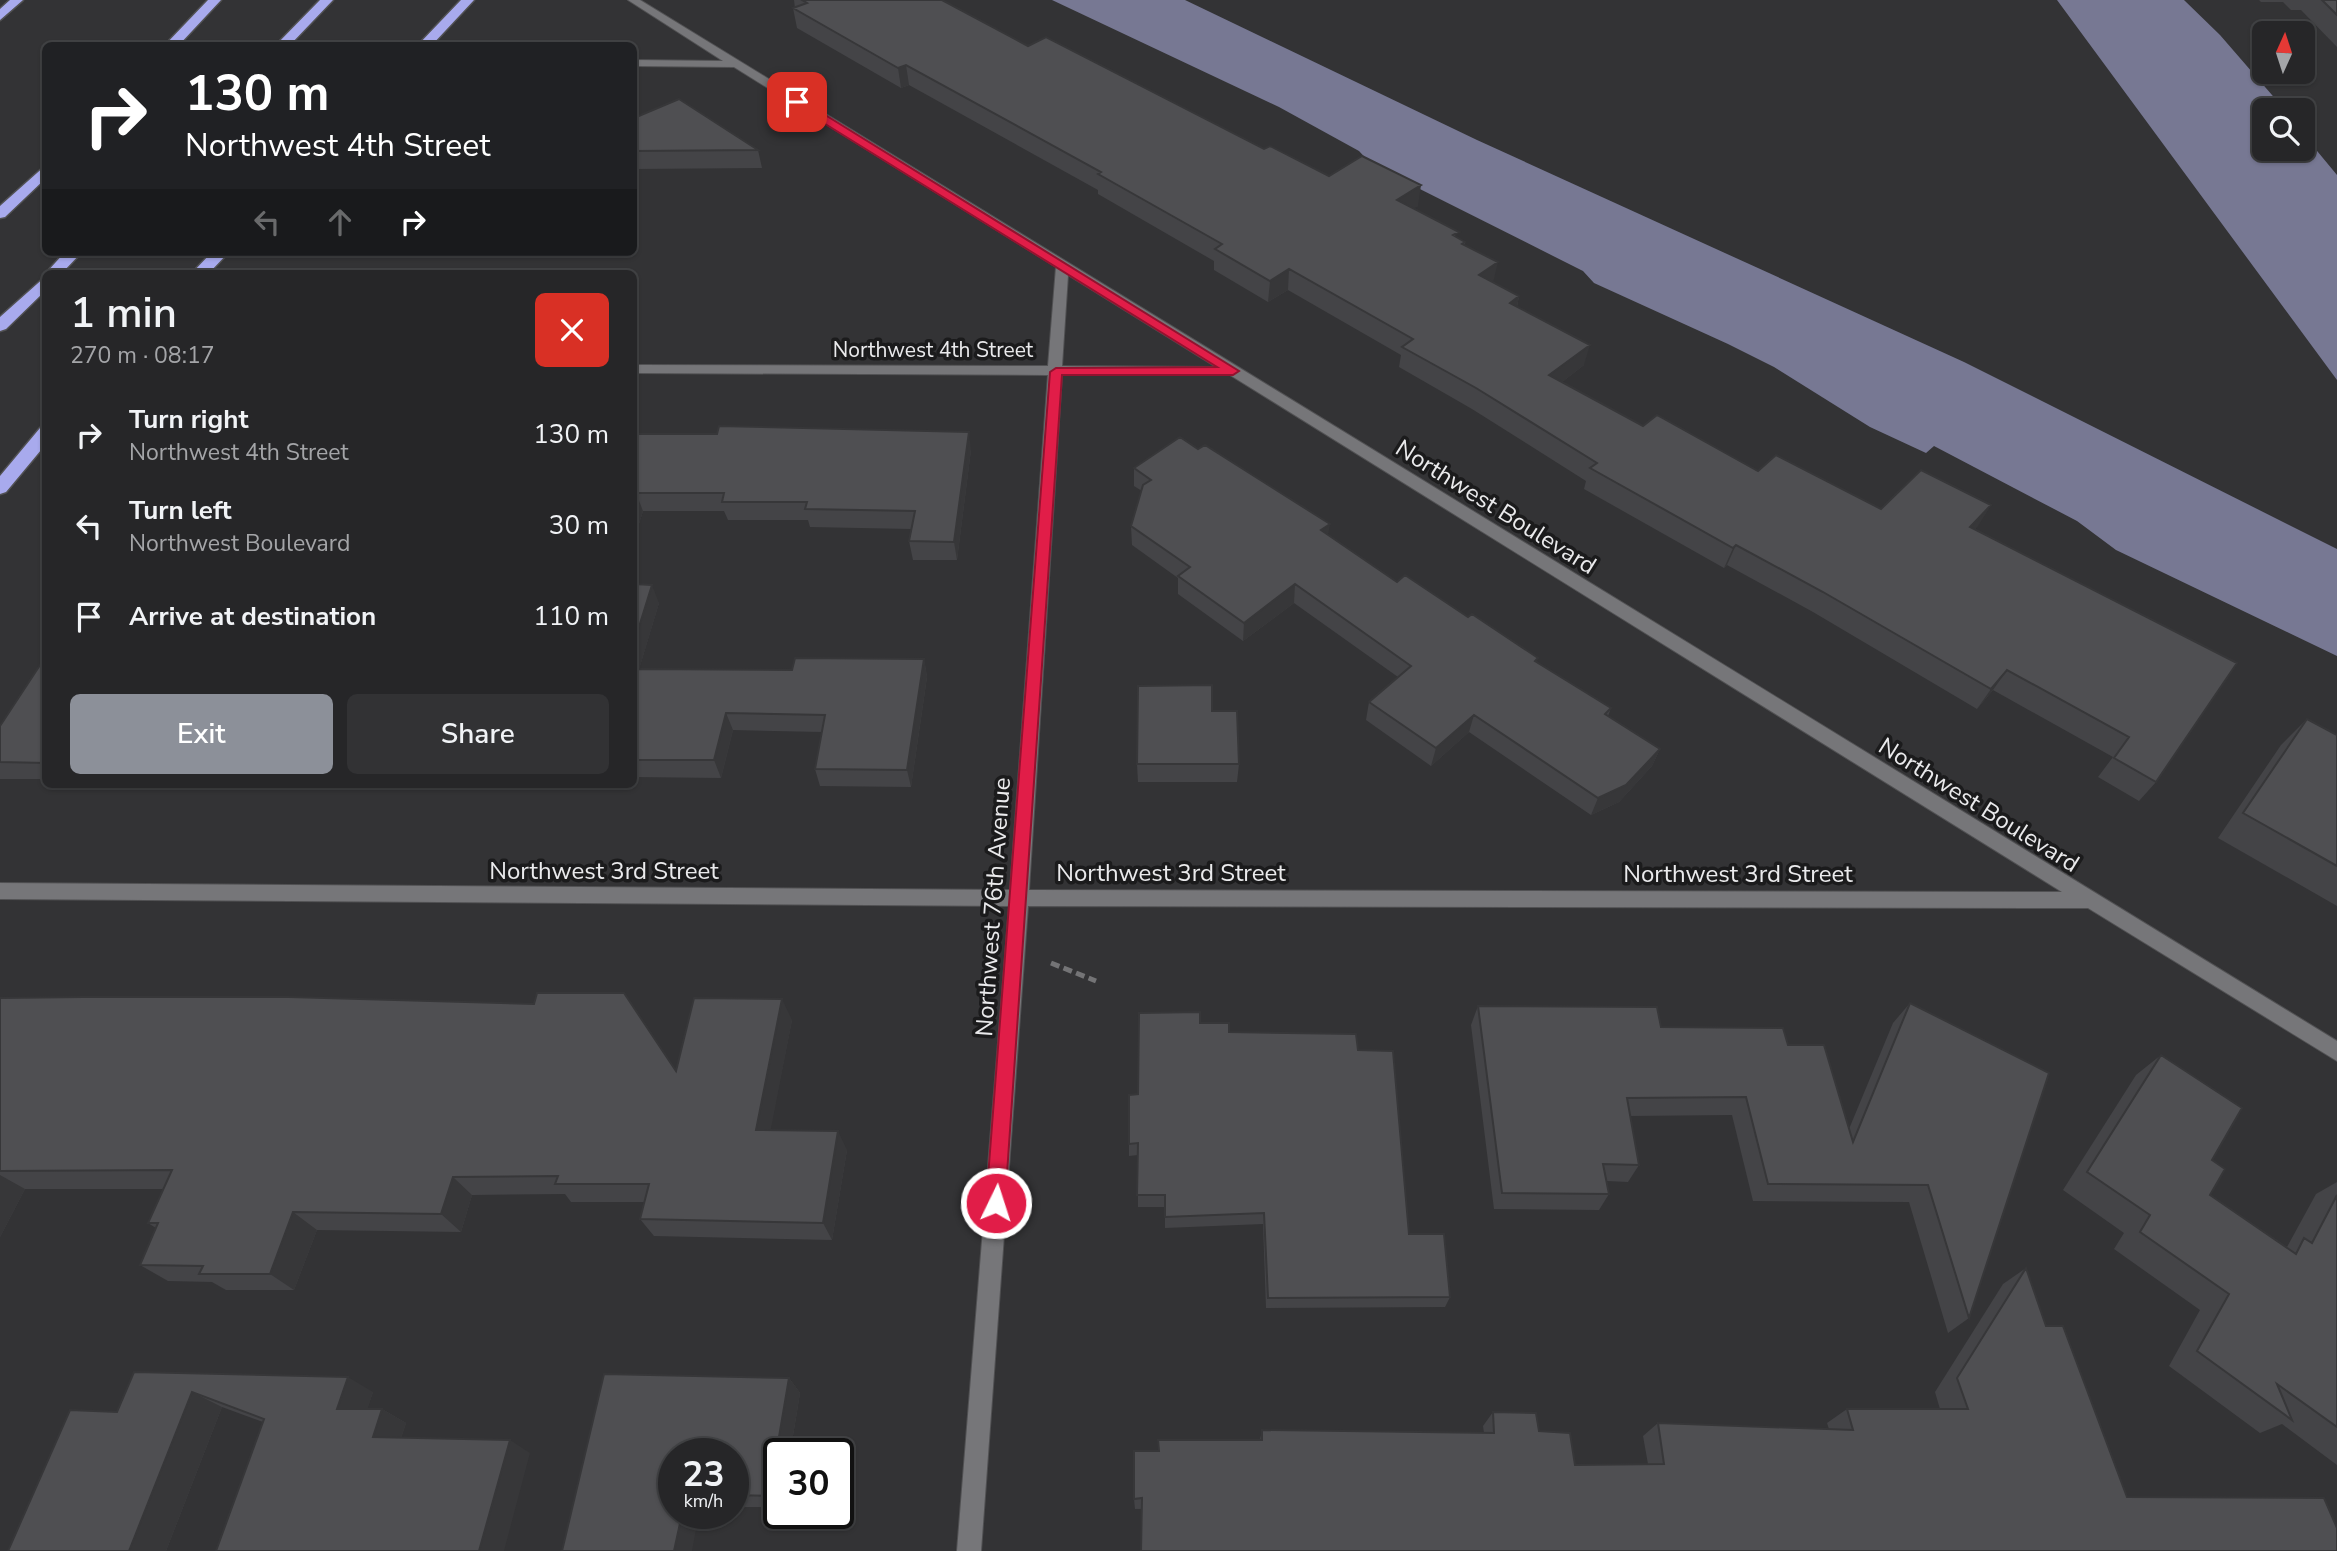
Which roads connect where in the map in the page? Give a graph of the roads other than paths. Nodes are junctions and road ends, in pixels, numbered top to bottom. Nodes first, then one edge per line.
1 (17, 0) edge
2 (215, 0) edge
3 (327, 0) edge
4 (468, 0) edge
5 (633, 0) edge
6 (0, 16) edge
7 (174, 42) edge
8 (285, 42) edge
9 (427, 42) edge
10 (637, 63) edge
11 (734, 64) junction
12 (42, 173) edge
13 (0, 214) edge
14 (70, 256) edge
15 (217, 256) edge
16 (1062, 266) junction
17 (56, 270) edge
18 (203, 270) edge
19 (42, 285) edge
20 (0, 326) edge
21 (637, 369) edge
22 (1233, 371) junction
23 (1056, 372) junction
24 (42, 434) edge
25 (42, 436) edge
26 (0, 466) edge
27 (0, 488) edge
28 (0, 891) edge
29 (1019, 898) junction
30 (2089, 900) junction
31 (2337, 1052) edge
32 (969, 1551) edge

1 - 6 highway
2 - 7 highway
3 - 8 highway
4 - 9 highway
5 - 11 street, Northwest Boulevard
10 - 11 street
11 - 16 street, Northwest Boulevard
12 - 13 highway
14 - 17 highway
15 - 18 highway
16 - 22 street, Northwest Boulevard
16 - 23 street, Northwest 76th Avenue
19 - 20 highway
21 - 23 street, Northwest 4th Street
22 - 23 street, Northwest 4th Street
22 - 30 street, Northwest Boulevard
23 - 29 street, Northwest 76th Avenue
24 - 26 highway
25 - 27 highway
28 - 29 street, Northwest 3rd Street
29 - 30 street, Northwest 3rd Street
29 - 32 street, Northwest 76th Avenue
30 - 31 street, Northwest Boulevard

